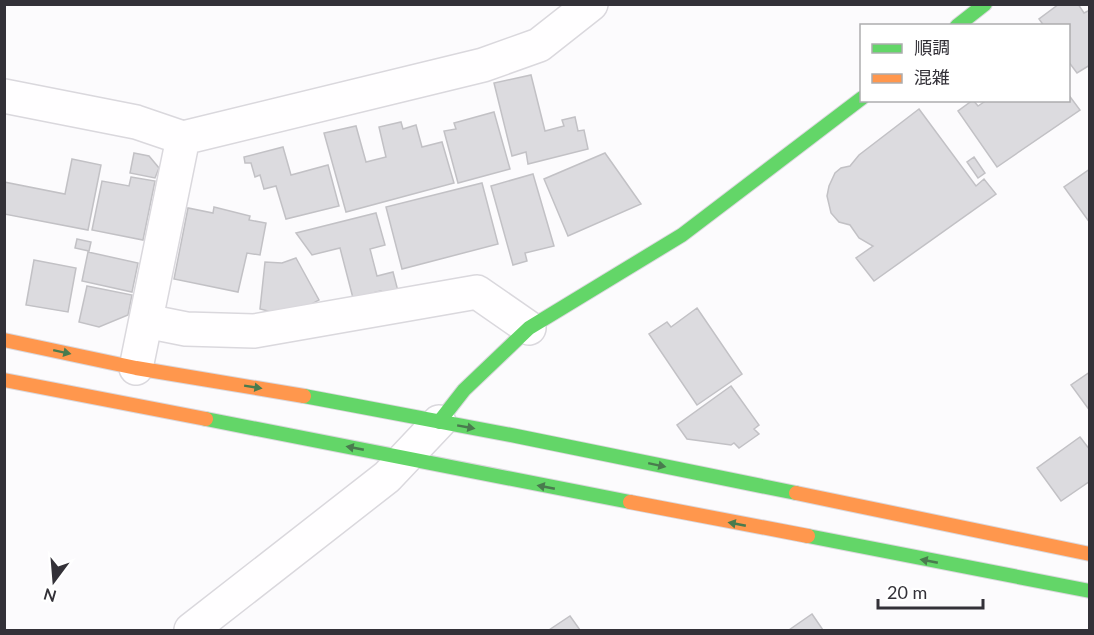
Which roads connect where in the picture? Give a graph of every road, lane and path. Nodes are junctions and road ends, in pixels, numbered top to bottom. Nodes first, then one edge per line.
1 (591, 4) edge
2 (985, 4) edge
3 (960, 24) edge
4 (4, 96) edge
5 (860, 99) edge
6 (183, 138) junction
7 (146, 321) junction
8 (530, 328) junction
9 (4, 340) edge
10 (136, 368) junction
11 (4, 380) edge
12 (439, 422) junction
13 (403, 458) junction
14 (1089, 554) edge
15 (1089, 591) edge
16 (208, 625) edge

1 - 6 street
2 - 3 street
4 - 6 street
5 - 8 street
6 - 7 street
7 - 8 street
7 - 10 street
8 - 12 street
9 -> 10 street
10 -> 12 street
13 -> 11 street
12 - 13 street
12 -> 14 street
15 -> 13 street
13 - 16 street

